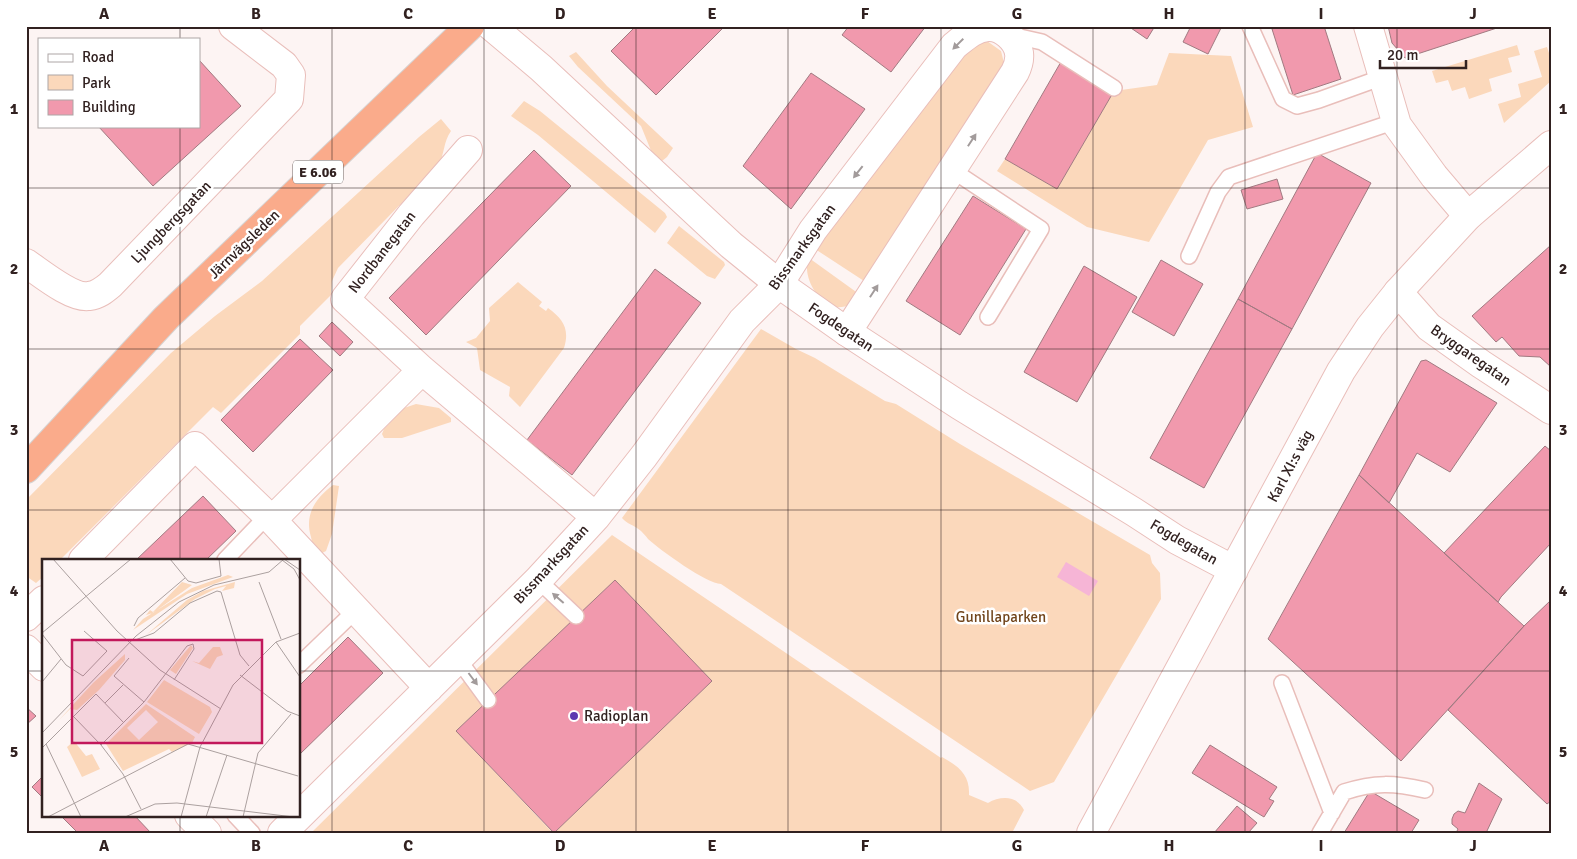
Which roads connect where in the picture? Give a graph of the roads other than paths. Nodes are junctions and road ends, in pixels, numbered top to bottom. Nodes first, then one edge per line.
1 (233, 26) edge
2 (470, 26) edge
3 (491, 26) edge
4 (1250, 26) edge
5 (1368, 26) edge
6 (1009, 35) junction
7 (1383, 78) junction
8 (1114, 88) dead end
9 (1396, 121) junction
10 (1551, 145) edge
11 (468, 150) dead end
12 (952, 170) junction
13 (1468, 216) junction
14 (1189, 256) dead end
15 (26, 263) edge
16 (780, 284) junction
17 (1398, 292) junction
18 (988, 317) dead end
19 (847, 332) junction
20 (422, 370) junction
21 (1551, 410) edge
22 (26, 469) edge
23 (596, 517) junction
24 (270, 518) junction
25 (84, 559) edge
26 (227, 559) edge
27 (1234, 570) junction
28 (538, 580) junction
29 (42, 602) edge
30 (356, 610) junction
31 (576, 616) dead end
32 (26, 617) edge
33 (26, 649) edge
34 (458, 659) junction
35 (42, 665) edge
36 (300, 665) edge
37 (1282, 683) dead end
38 (429, 688) junction
39 (488, 700) dead end
40 (1425, 790) dead end
41 (1332, 813) junction
42 (300, 815) edge
43 (190, 816) edge
44 (236, 816) edge
45 (299, 816) edge
46 (206, 833) edge
47 (252, 833) edge
48 (282, 833) edge
49 (1091, 833) edge
50 (1320, 833) edge

1 - 15 street, Ljungbergsgatan
2 - 22 highway, Järnvägsleden / E 6.06
3 - 16 street, Fogdegatan
4 - 7 lane
5 - 7 street
6 - 8 lane
12 -> 6 street
6 -> 16 street, Bissmarksgatan
7 - 9 street
9 - 13 street
9 - 14 lane
10 - 13 street, Karl XI:s väg
11 - 20 street, Nordbanegatan
12 - 18 lane
19 -> 12 street
13 - 17 street, Karl XI:s väg
16 - 19 street, Fogdegatan
16 - 23 street, Bissmarksgatan
17 - 21 street, Bryggaregatan
17 - 27 street, Karl XI:s väg
19 - 27 street, Fogdegatan
20 - 23 street, Nordbanegatan
20 - 24 street
23 - 28 street, Bissmarksgatan
24 - 25 street
24 - 26 lane
24 - 30 street
27 - 49 street, Karl XI:s väg
31 -> 28 lane
28 - 34 street, Bissmarksgatan
29 - 32 street
30 - 36 lane
30 - 38 street
33 - 35 street
34 - 38 street, Bissmarksgatan
34 -> 39 lane
37 - 41 lane
38 - 42 street, Bissmarksgatan
40 - 41 lane
41 - 50 lane
43 - 46 street
44 - 47 lane
45 - 48 street, Bissmarksgatan

